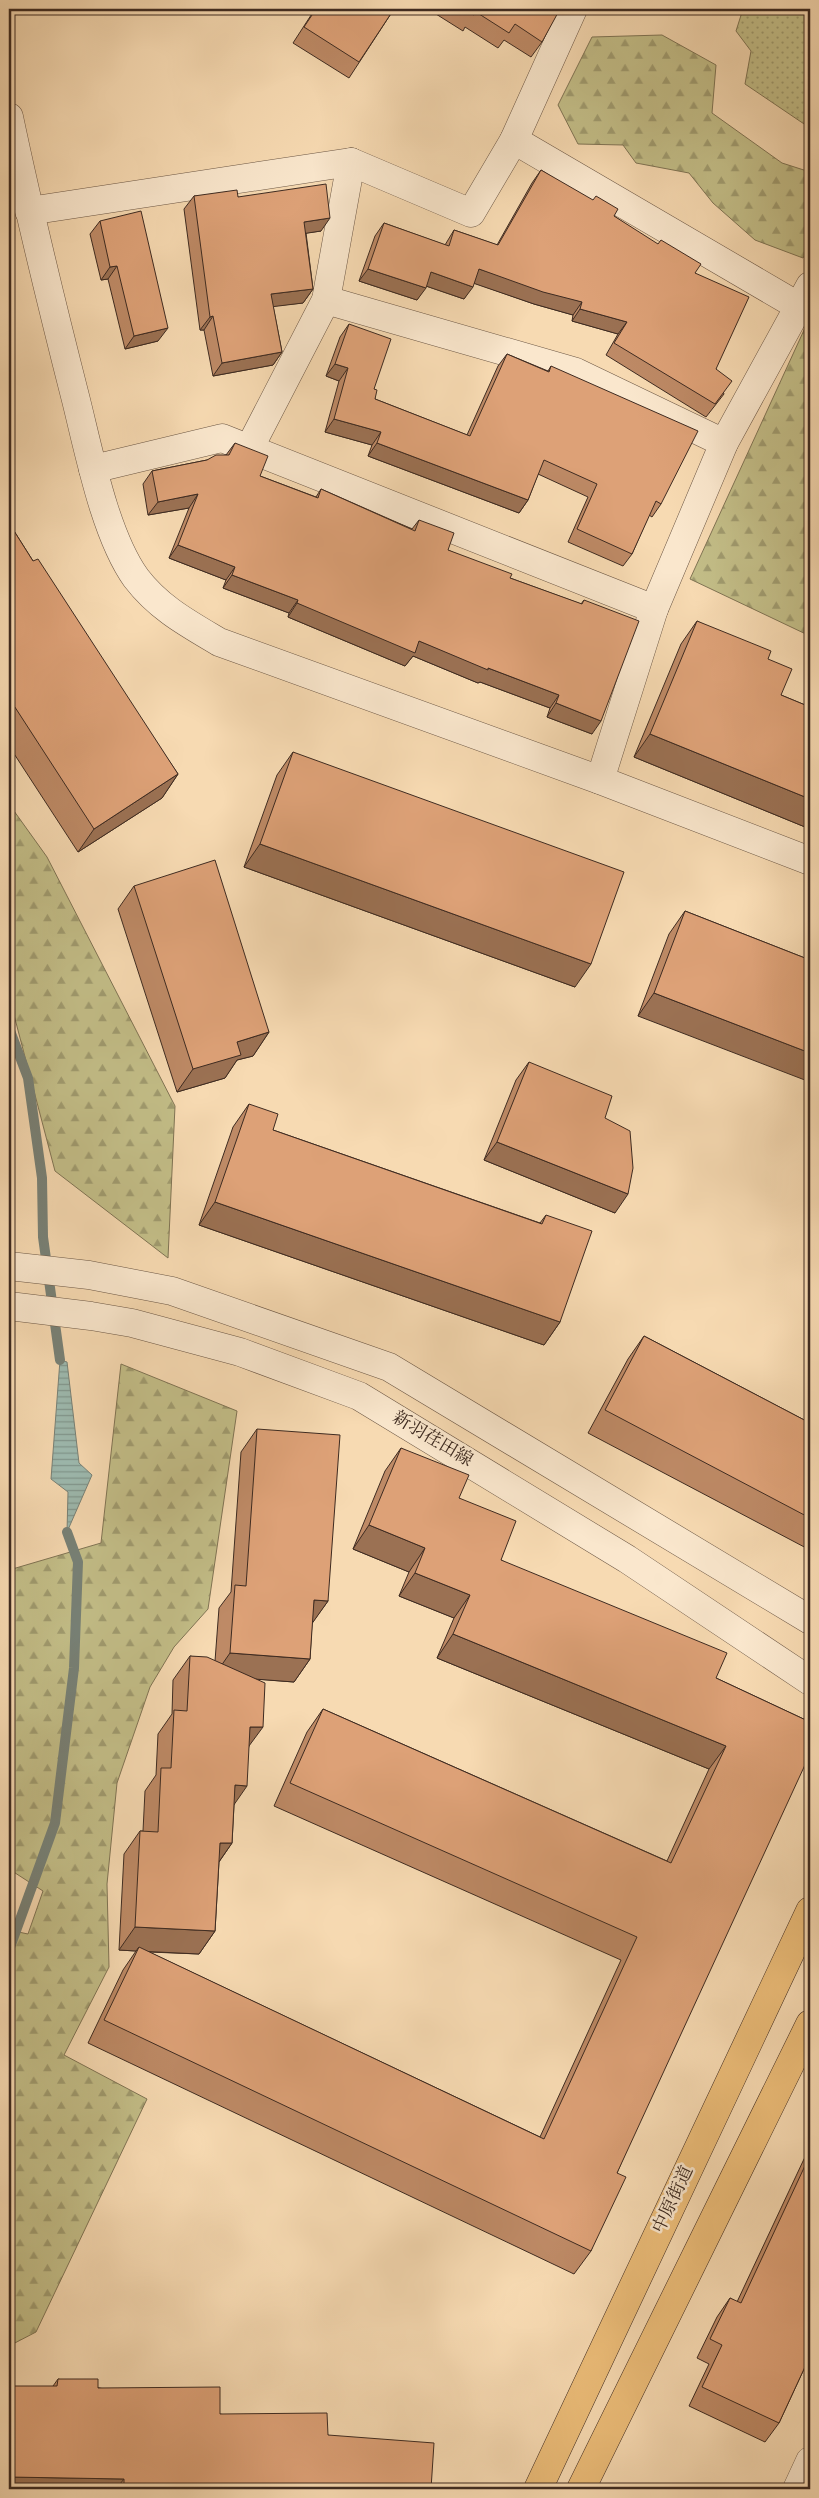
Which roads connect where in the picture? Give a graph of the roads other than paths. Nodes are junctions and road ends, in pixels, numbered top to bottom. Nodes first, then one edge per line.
1 (573, 9) edge
2 (9, 117) edge
3 (514, 140) junction
4 (351, 162) junction
5 (29, 211) junction
6 (804, 296) edge
7 (326, 300) junction
8 (724, 443) junction
9 (250, 447) junction
10 (93, 469) junction
11 (654, 609) junction
12 (600, 780) junction
13 (810, 861) edge
14 (9, 1266) edge
15 (9, 1306) edge
16 (810, 1620) edge
17 (810, 1681) edge
18 (810, 1911) edge
19 (810, 2024) edge
20 (810, 2461) edge
21 (538, 2489) edge
22 (581, 2489) edge
23 (797, 2489) edge

1 - 3 street
2 - 5 street
3 - 4 street
3 - 6 street
4 - 5 street
4 - 7 street
5 - 10 street
6 - 8 street
7 - 8 street
7 - 9 street
8 - 11 street
9 - 10 street
9 - 11 street
10 - 12 street
11 - 12 street
12 - 13 street
14 - 16 street
15 - 17 street, 新羽荏田線
18 - 21 main road, 中原街道
19 - 22 main road
20 - 23 street

